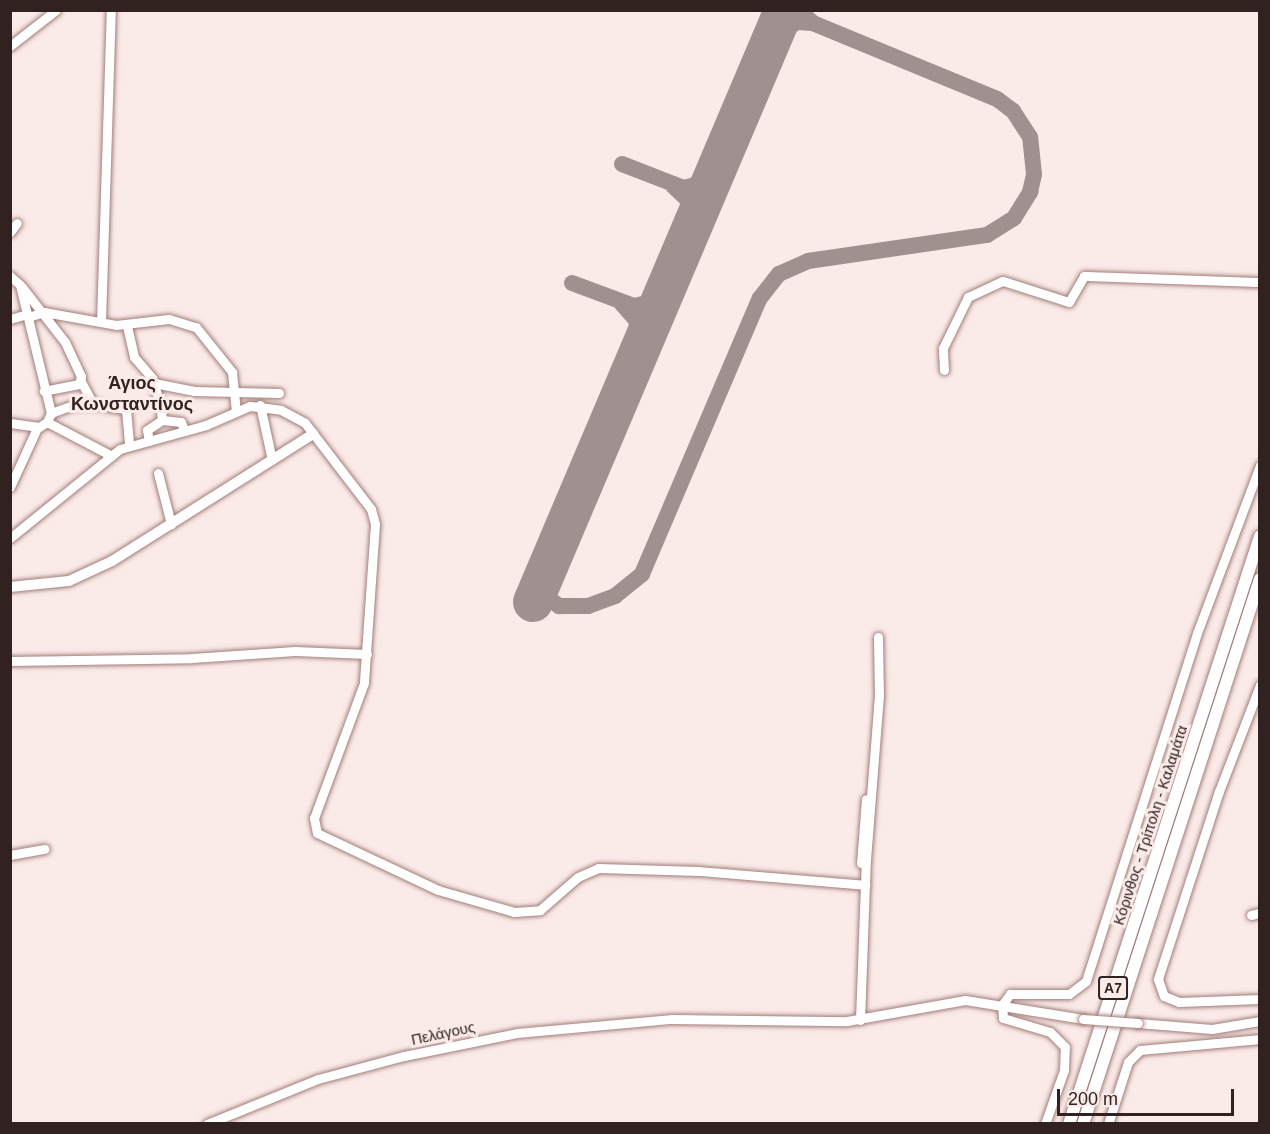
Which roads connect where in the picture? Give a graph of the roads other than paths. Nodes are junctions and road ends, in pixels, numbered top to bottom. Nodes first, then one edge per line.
1 (56, 10) edge
2 (111, 10) edge
3 (10, 46) edge
4 (10, 276) edge
5 (1260, 282) edge
6 (20, 285) junction
7 (44, 312) junction
8 (28, 315) junction
9 (10, 319) edge
10 (101, 322) junction
11 (128, 326) junction
12 (944, 370) dead end
13 (81, 381) junction
14 (154, 383) junction
15 (44, 391) junction
16 (234, 392) junction
17 (279, 393) dead end
18 (93, 404) junction
19 (260, 405) junction
20 (236, 412) junction
21 (49, 418) junction
22 (162, 420) junction
23 (10, 423) edge
24 (36, 428) junction
25 (184, 430) junction
26 (313, 434) junction
27 (149, 441) junction
28 (129, 446) junction
29 (110, 455) junction
30 (272, 459) junction
31 (1260, 465) edge
32 (158, 473) dead end
33 (10, 487) edge
34 (171, 524) junction
35 (1260, 536) edge
36 (10, 538) edge
37 (1260, 579) edge
38 (10, 587) edge
39 (1248, 614) junction
40 (1234, 615) junction
41 (1222, 628) dead end
42 (878, 636) dead end
43 (367, 654) junction
44 (1242, 657) dead end
45 (10, 662) edge
46 (1260, 685) edge
47 (1213, 740) dead end
48 (1193, 782) junction
49 (44, 849) dead end
50 (10, 855) edge
51 (865, 881) junction
52 (1260, 999) edge
53 (1002, 1005) junction
54 (860, 1020) junction
55 (1260, 1021) edge
56 (1260, 1039) edge
57 (207, 1124) edge
58 (1045, 1124) edge
59 (1069, 1124) edge
60 (1083, 1124) edge
61 (1108, 1124) edge

1 - 3 street
2 - 10 street
4 - 6 street
5 - 12 street
6 - 7 street
6 - 8 street
7 - 8 street
7 - 10 street
7 - 13 street
8 - 9 street
8 - 15 street
10 - 11 street
11 - 14 street
11 - 16 street
13 - 15 street
13 - 18 street
14 - 16 street
14 - 22 street
15 - 21 street
16 - 17 street
16 - 20 street
18 - 21 street
18 - 28 street
19 - 20 street
19 - 26 street
19 - 30 street
20 - 25 street
21 - 24 street
21 - 29 street
22 - 25 street
22 - 27 street
23 - 24 street
24 - 33 street
25 - 27 street
26 - 30 main road
26 - 43 street
27 - 28 street
28 - 29 street
29 - 36 street
30 - 34 main road
31 - 53 street
32 - 34 street
34 - 38 main road
35 - 40 highway, Κόρινθος - Τρίπολη - Καλαμάτα / Α7
37 - 39 highway, Κόρινθος - Τρίπολη - Καλαμάτα / Α7
39 - 44 highway
39 - 48 highway, Κόρινθος - Τρίπολη - Καλαμάτα / Α7
40 - 41 highway
40 - 59 highway, Κόρινθος - Τρίπολη - Καλαμάτα / Α7
42 - 51 street
43 - 45 street
43 - 51 street
46 - 52 street
47 - 48 highway
48 - 60 highway, Κόρινθος - Τρίπολη - Καλαμάτα / Α7
49 - 50 street
51 - 54 street
53 - 54 street, Πελάγους
53 - 55 street, Πελάγους, bridge
53 - 58 street
54 - 57 street, Πελάγους
56 - 61 street

